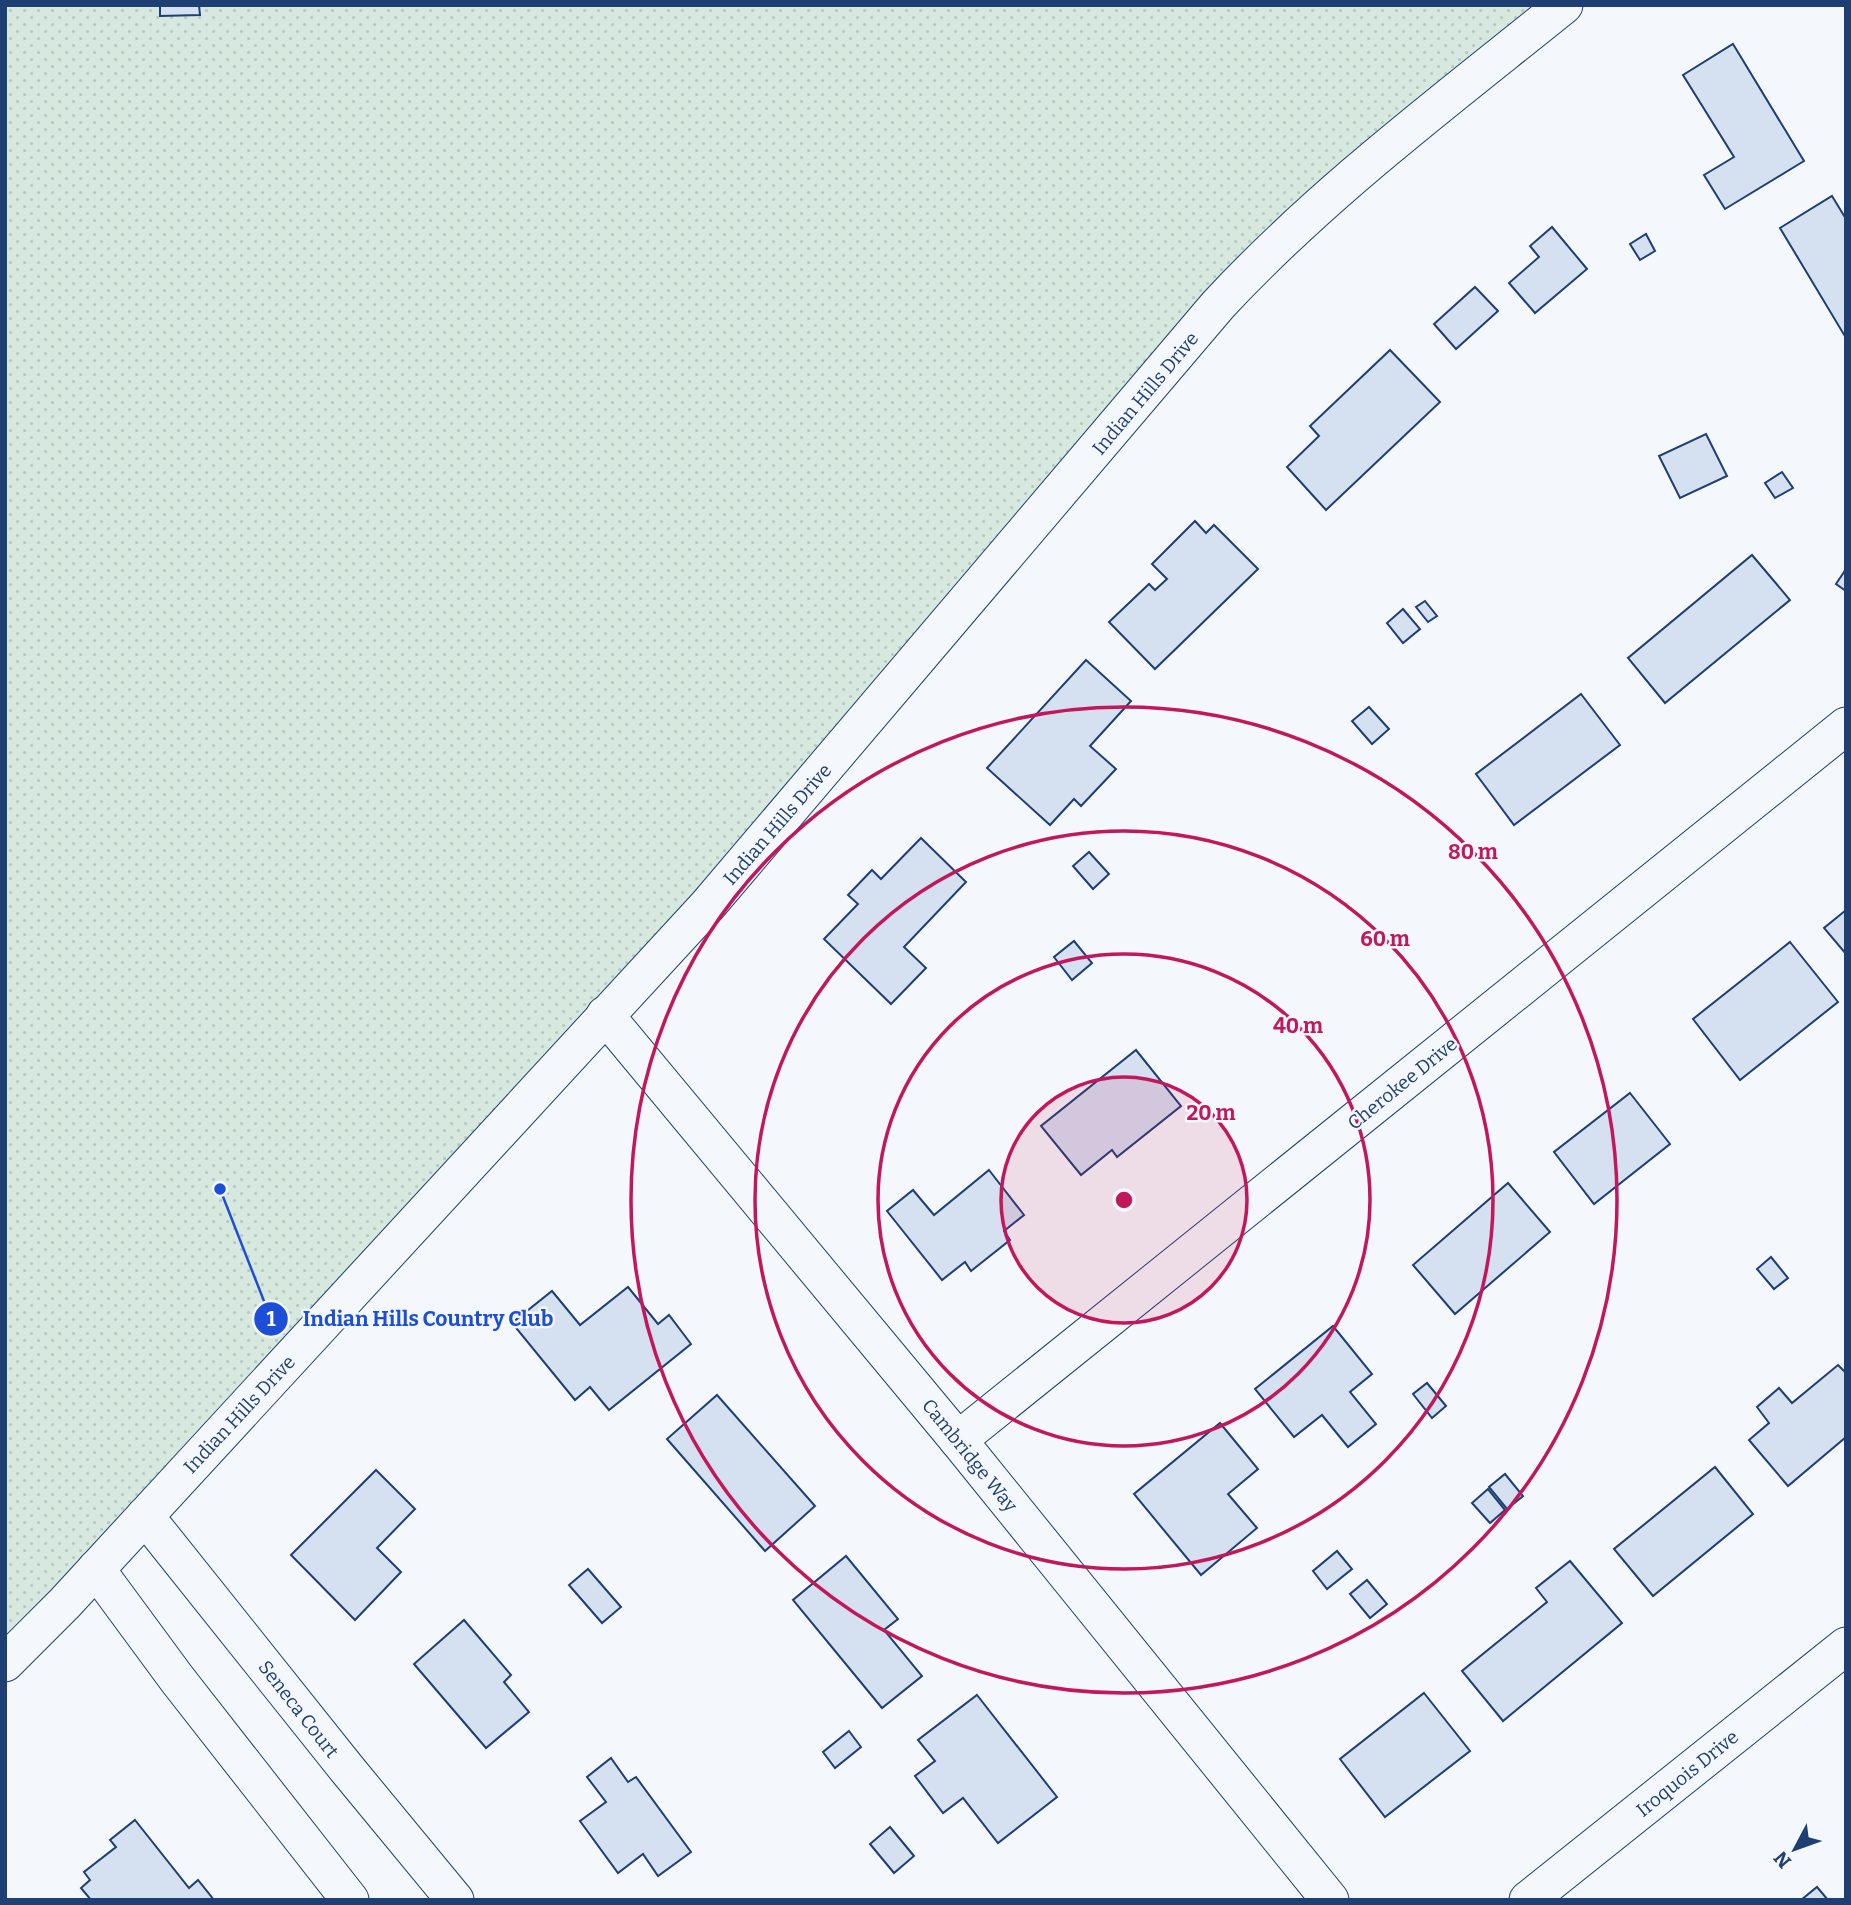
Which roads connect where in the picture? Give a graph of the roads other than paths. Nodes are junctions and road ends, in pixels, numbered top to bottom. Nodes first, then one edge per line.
1 (1564, 5) edge
2 (1846, 726) edge
3 (605, 1015) junction
4 (958, 1440) junction
5 (145, 1516) junction
6 (96, 1569) junction
7 (1846, 1646) edge
8 (5, 1663) edge
9 (350, 1900) edge
10 (455, 1900) edge
11 (1330, 1900) edge
12 (1528, 1900) edge

1 - 3 street, Indian Hills Drive
2 - 4 street, Cherokee Drive
3 - 4 street, Cambridge Way
3 - 5 street, Indian Hills Drive
4 - 11 street, Cambridge Way
5 - 6 street, Indian Hills Drive
5 - 10 street, Seneca Court
6 - 8 street, Indian Hills Drive
6 - 9 street
7 - 12 street, Iroquois Drive

